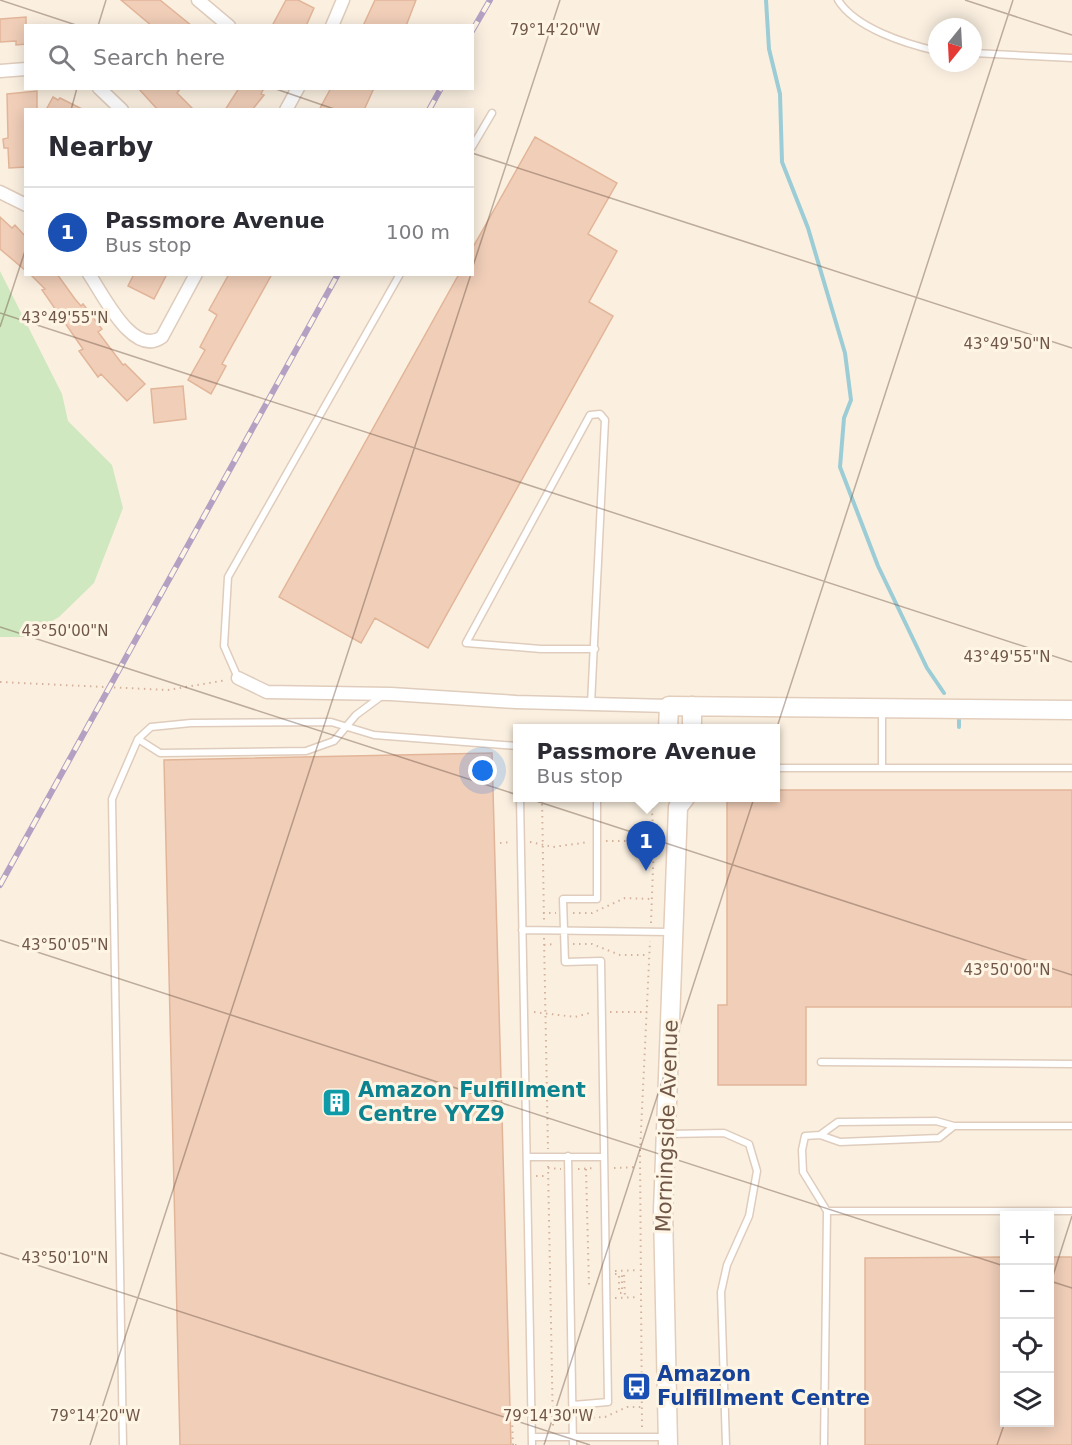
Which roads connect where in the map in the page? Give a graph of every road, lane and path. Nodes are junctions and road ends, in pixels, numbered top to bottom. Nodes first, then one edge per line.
1 (198, 0) edge
2 (343, 0) edge
3 (838, 0) edge
4 (227, 24) edge
5 (333, 24) edge
6 (928, 49) edge
7 (982, 53) edge
8 (1072, 58) edge
9 (24, 69) edge
10 (0, 71) edge
11 (101, 90) edge
12 (297, 90) edge
13 (120, 108) edge
14 (287, 108) edge
15 (492, 113) dead end
16 (474, 144) edge
17 (0, 192) edge
18 (24, 204) edge
19 (90, 276) edge
20 (195, 276) edge
21 (399, 276) edge
22 (595, 649) junction
23 (238, 678) junction
24 (0, 681) edge
25 (385, 694) junction
26 (591, 704) junction
27 (669, 706) junction
28 (692, 706) junction
29 (882, 707) junction
30 (1072, 710) edge
31 (669, 724) edge
32 (692, 724) edge
33 (346, 728) junction
34 (138, 739) junction
35 (513, 746) edge
36 (780, 768) edge
37 (882, 768) junction
38 (1072, 768) edge
39 (519, 802) edge
40 (542, 802) edge
41 (597, 802) edge
42 (651, 802) edge
43 (678, 802) edge
44 (597, 841) junction
45 (654, 841) junction
46 (520, 842) junction
47 (500, 843) dead end
48 (543, 845) junction
49 (522, 930) junction
50 (544, 930) junction
51 (564, 930) junction
52 (651, 931) junction
53 (674, 932) junction
54 (564, 944) junction
55 (544, 945) junction
56 (649, 955) junction
57 (524, 1011) junction
58 (602, 1012) junction
59 (646, 1012) junction
60 (545, 1015) junction
61 (821, 1062) dead end
62 (1072, 1064) edge
63 (954, 1126) junction
64 (1072, 1126) edge
65 (665, 1134) junction
66 (820, 1135) junction
67 (568, 1156) junction
68 (604, 1156) junction
69 (527, 1157) junction
70 (548, 1157) junction
71 (586, 1169) dead end
72 (527, 1176) junction
73 (549, 1176) junction
74 (827, 1211) junction
75 (1072, 1211) edge
76 (639, 1270) junction
77 (618, 1271) dead end
78 (606, 1275) junction
79 (589, 1286) dead end
80 (639, 1297) junction
81 (619, 1298) dead end
82 (625, 1298) junction
83 (573, 1405) junction
84 (532, 1414) junction
85 (532, 1437) junction
86 (553, 1437) junction
87 (573, 1437) junction
88 (642, 1437) junction
89 (668, 1441) edge
90 (123, 1445) edge
91 (514, 1445) edge
92 (520, 1445) edge
93 (532, 1445) edge
94 (573, 1445) edge
95 (726, 1445) edge
96 (824, 1445) edge

1 - 4 street
2 - 5 street
3 - 6 lane
7 - 8 lane
9 - 10 street
11 - 13 street
12 - 14 street
15 - 16 lane
17 - 18 street
19 - 20 street
21 - 23 lane
22 - 22 lane
22 - 26 lane
23 - 24 path
23 - 25 street
25 - 26 street
25 - 33 lane
26 - 27 street
27 - 28 main road
27 - 31 main road
28 - 29 main road
28 - 32 main road
29 - 30 main road
29 - 37 lane
33 - 34 lane
33 - 34 lane
33 - 35 lane
34 - 90 lane
36 - 37 lane
37 - 38 lane
39 - 46 lane
40 - 48 path
41 - 44 lane
42 - 45 path
43 - 53 main road, Morningside Avenue
44 - 45 path
44 - 48 path
44 - 51 lane
45 - 52 path
46 - 47 path
46 - 48 path
46 - 49 lane
48 - 50 path
49 - 50 lane
49 - 57 lane
50 - 51 lane
50 - 55 path
51 - 52 lane
51 - 54 lane
52 - 53 lane
52 - 56 path
53 - 65 main road, Morningside Avenue
54 - 55 path
54 - 56 path
54 - 58 lane
55 - 60 path
56 - 59 path
57 - 60 path
57 - 69 lane
58 - 59 path
58 - 60 path
58 - 68 lane
59 - 76 path
60 - 70 path
61 - 62 lane
63 - 64 lane
63 - 66 lane
63 - 66 lane
65 - 89 main road, Morningside Avenue
65 - 95 lane
66 - 74 lane
67 - 68 lane
67 - 70 lane
67 - 83 lane
68 - 78 lane
69 - 70 lane
69 - 72 lane
70 - 73 path
71 - 79 path
72 - 73 path
72 - 84 lane
73 - 86 path
74 - 75 lane
74 - 96 lane
76 - 77 path
76 - 80 path
78 - 82 path
78 - 83 lane
80 - 82 path
80 - 88 path
81 - 82 path
83 - 87 lane
84 - 85 lane
84 - 91 path
85 - 86 lane
85 - 93 lane
86 - 87 lane
87 - 88 lane
87 - 94 lane
88 - 89 lane
91 - 92 path

